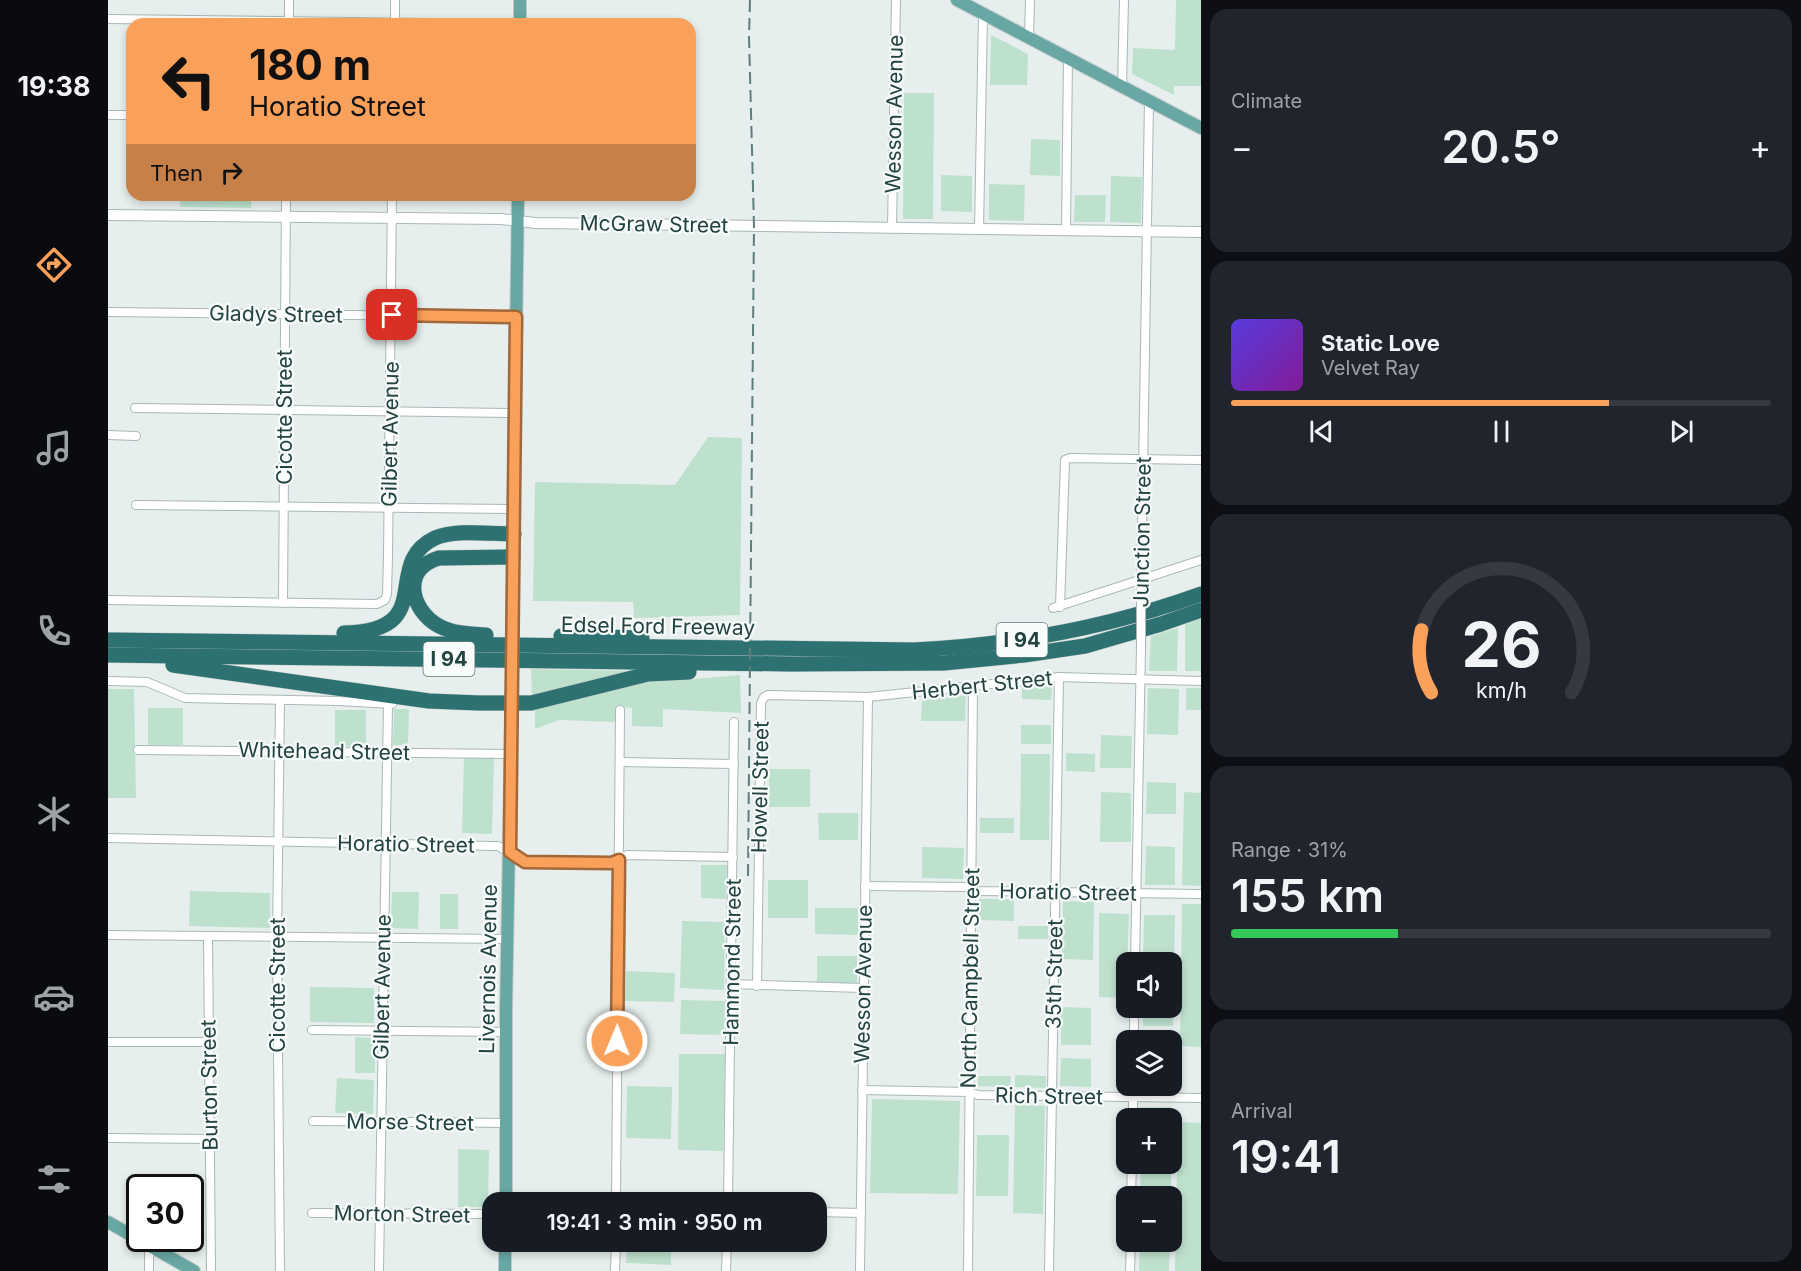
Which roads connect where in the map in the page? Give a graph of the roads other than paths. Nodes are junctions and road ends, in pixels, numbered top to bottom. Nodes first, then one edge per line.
1 (289, 0) edge
2 (395, 0) edge
3 (520, 0) edge
4 (896, 0) edge
5 (957, 0) edge
6 (1030, 0) edge
7 (1124, 0) edge
8 (982, 13) junction
9 (289, 18) edge
10 (395, 18) edge
11 (520, 18) edge
12 (108, 19) edge
13 (126, 19) edge
14 (1029, 38) junction
15 (1068, 58) junction
16 (1122, 86) junction
17 (1149, 100) junction
18 (108, 115) edge
19 (126, 115) edge
20 (1201, 128) edge
21 (286, 201) edge
22 (392, 201) edge
23 (518, 201) edge
24 (108, 215) edge
25 (286, 217) junction
26 (392, 218) junction
27 (517, 221) junction
28 (892, 228) junction
29 (979, 228) junction
30 (1066, 230) junction
31 (1147, 231) junction
32 (1201, 232) edge
33 (108, 312) edge
34 (285, 314) junction
35 (392, 315) junction
36 (516, 317) junction
37 (135, 408) dead end
38 (285, 410) junction
39 (390, 412) junction
40 (515, 413) junction
41 (108, 435) edge
42 (136, 436) dead end
43 (1143, 459) junction
44 (1201, 460) edge
45 (136, 505) dead end
46 (284, 507) junction
47 (389, 508) junction
48 (514, 509) junction
49 (514, 534) junction
50 (513, 557) junction
51 (1201, 560) edge
52 (1141, 579) junction
53 (1201, 594) edge
54 (108, 600) edge
55 (283, 603) junction
56 (1201, 610) edge
57 (108, 640) edge
58 (171, 640) junction
59 (767, 649) junction
60 (108, 656) edge
61 (791, 664) junction
62 (1059, 676) junction
63 (1140, 680) junction
64 (108, 681) edge
65 (1201, 681) edge
66 (973, 686) junction
67 (868, 697) junction
68 (764, 698) joint
69 (280, 700) junction
70 (512, 700) junction
71 (429, 701) junction
72 (388, 704) junction
73 (620, 710) dead end
74 (734, 722) dead end
75 (138, 750) dead end
76 (280, 750) junction
77 (387, 752) junction
78 (511, 754) junction
79 (620, 762) junction
80 (734, 764) junction
81 (108, 838) edge
82 (278, 842) junction
83 (385, 843) junction
84 (510, 852) junction
85 (733, 857) junction
86 (619, 860) junction
87 (865, 886) junction
88 (971, 887) junction
89 (1055, 892) junction
90 (1136, 893) junction
91 (1201, 894) edge
92 (108, 935) edge
93 (208, 936) junction
94 (277, 937) junction
95 (383, 938) junction
96 (508, 939) junction
97 (1135, 952) edge
98 (731, 984) junction
99 (757, 986) junction
100 (863, 988) junction
101 (312, 1030) dead end
102 (382, 1030) junction
103 (506, 1032) junction
104 (108, 1042) edge
105 (209, 1042) junction
106 (862, 1090) junction
107 (969, 1092) junction
108 (1052, 1096) junction
109 (1133, 1098) junction
110 (1201, 1098) edge
111 (1133, 1108) edge
112 (313, 1121) dead end
113 (380, 1122) junction
114 (506, 1123) junction
115 (108, 1138) edge
116 (210, 1139) junction
117 (506, 1192) edge
118 (616, 1192) edge
119 (728, 1192) edge
120 (827, 1212) edge
121 (312, 1213) dead end
122 (379, 1213) junction
123 (861, 1213) junction
124 (482, 1215) edge
125 (108, 1222) edge
126 (126, 1232) edge
127 (150, 1252) edge
128 (162, 1252) edge
129 (505, 1252) edge
130 (616, 1252) edge
131 (727, 1252) edge
132 (1131, 1252) edge
133 (149, 1271) edge
134 (194, 1271) edge
135 (211, 1271) edge
136 (280, 1271) edge
137 (379, 1271) edge
138 (505, 1271) edge
139 (615, 1271) edge
140 (726, 1271) edge
141 (860, 1271) edge
142 (968, 1271) edge
143 (1049, 1271) edge
144 (1130, 1271) edge

1 - 9 street
2 - 10 street
3 - 11 main road
4 - 28 street, Wesson Avenue
5 - 8 main road
6 - 14 street
7 - 16 street
8 - 14 main road
8 - 29 street
12 - 13 street
14 - 15 main road
15 - 16 main road
15 - 30 street
16 - 17 main road
17 - 20 main road
17 - 31 street, Junction Street
18 - 19 street
21 - 25 street, Cicotte Street
22 - 26 street, Gilbert Avenue
23 - 27 main road, Livernois Avenue
24 - 25 street, McGraw Street
25 - 26 street, McGraw Street
25 - 34 street, Cicotte Street
26 - 27 street, McGraw Street
26 - 35 street, Gilbert Avenue
27 - 28 street, McGraw Street
27 - 36 main road, Livernois Avenue
28 - 29 street, McGraw Street
29 - 30 street, McGraw Street
30 - 31 street, McGraw Street
31 - 32 street, McGraw Street
31 - 43 street, Junction Street
33 - 34 street, Gladys Street
34 - 35 street, Gladys Street
34 - 38 street, Cicotte Street
35 - 36 street, Gladys Street
35 - 39 street, Gilbert Avenue
36 - 40 main road, Livernois Avenue
37 - 38 street
38 - 39 street
38 - 46 street, Cicotte Street
39 - 40 street
39 - 47 street, Gilbert Avenue
40 - 48 main road, Livernois Avenue
41 - 42 street
43 - 44 street
43 - 52 street, Junction Street
43 - 52 street
45 - 46 street
46 - 47 street
46 - 55 street, Cicotte Street
47 - 48 street
47 - 55 street, Gilbert Avenue
48 - 49 main road, Livernois Avenue
49 - 50 main road, Livernois Avenue
49 - 58 highway
50 - 59 highway
50 - 70 main road, Livernois Avenue, bridge
51 - 52 street
52 - 63 street, Junction Street, bridge
53 - 59 highway, Edsel Ford Freeway / I 94
54 - 55 street
56 - 61 highway, Edsel Ford Freeway / I 94
57 - 58 highway, Edsel Ford Freeway / I 94
58 - 59 highway, Edsel Ford Freeway / I 94
60 - 61 highway, Edsel Ford Freeway / I 94
60 - 71 highway
61 - 70 highway
62 - 63 street, Herbert Street
62 - 66 street, Herbert Street
62 - 89 street, 35th Street
63 - 65 street, Herbert Street
63 - 90 street, Junction Street
64 - 69 street
66 - 67 street, Herbert Street
66 - 88 street, North Campbell Street
67 - 68 street, Herbert Street
67 - 87 street, Wesson Avenue
68 - 99 street, Howell Street
69 - 72 street
69 - 76 street, Cicotte Street
70 - 71 highway
70 - 78 main road, Livernois Avenue
71 - 72 street
72 - 77 street, Gilbert Avenue
73 - 79 street
74 - 80 street, Hammond Street
75 - 76 street, Whitehead Street
76 - 77 street, Whitehead Street
76 - 82 street, Cicotte Street
77 - 78 street, Whitehead Street
77 - 83 street, Gilbert Avenue
78 - 84 main road, Livernois Avenue
79 - 80 street
79 - 86 street
80 - 85 street, Hammond Street
81 - 82 street, Horatio Street
82 - 83 street, Horatio Street
82 - 94 street, Cicotte Street
83 - 84 street, Horatio Street
83 - 95 street, Gilbert Avenue
84 - 86 street, Horatio Street
84 - 96 main road, Livernois Avenue
85 - 86 street, Horatio Street
85 - 98 street, Hammond Street
86 - 118 street
87 - 88 street, Horatio Street
87 - 100 street, Wesson Avenue
88 - 89 street, Horatio Street
88 - 107 street, North Campbell Street
89 - 90 street, Horatio Street
89 - 108 street, 35th Street
90 - 91 street, Horatio Street
90 - 97 street, Junction Street
92 - 93 street
93 - 94 street
93 - 105 street, Burton Street
94 - 95 street
94 - 136 street, Cicotte Street
95 - 96 street
95 - 102 street, Gilbert Avenue
96 - 103 main road, Livernois Avenue
98 - 99 street
98 - 119 street, Hammond Street
99 - 100 street
100 - 106 street, Wesson Avenue
101 - 102 street
102 - 103 street
102 - 113 street, Gilbert Avenue
103 - 114 main road, Livernois Avenue
104 - 105 street
105 - 116 street, Burton Street
106 - 107 street, Rich Street
106 - 123 street, Wesson Avenue
107 - 108 street, Rich Street
107 - 142 street, North Campbell Street
108 - 109 street, Rich Street
108 - 143 street, 35th Street
109 - 110 street, Rich Street
109 - 111 street
112 - 113 street, Morse Street
113 - 114 street, Morse Street
113 - 122 street, Gilbert Avenue
114 - 117 main road, Livernois Avenue
115 - 116 street
116 - 135 street, Burton Street
120 - 123 street
121 - 122 street, Morton Street
122 - 124 street, Morton Street
122 - 137 street, Gilbert Avenue
123 - 141 street, Wesson Avenue
125 - 126 main road
127 - 133 street
128 - 134 main road
129 - 138 main road
130 - 139 street
131 - 140 street
132 - 144 street

